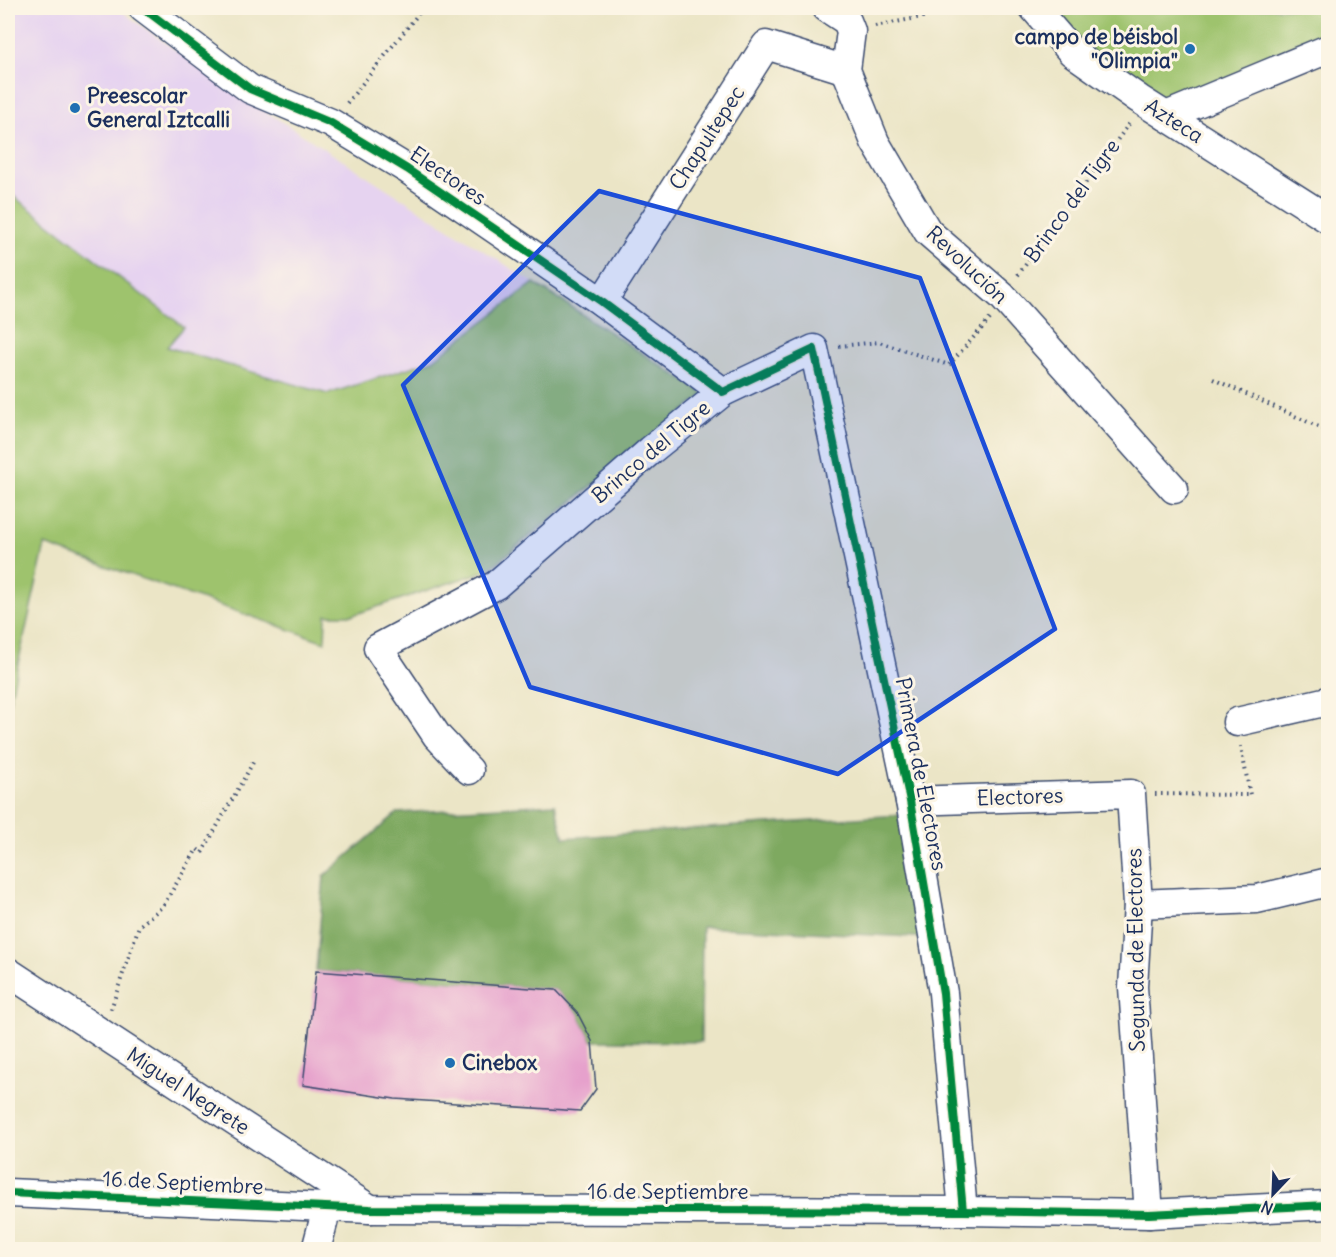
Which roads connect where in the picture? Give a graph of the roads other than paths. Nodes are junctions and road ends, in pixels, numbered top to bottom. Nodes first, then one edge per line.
1 (143, 8) edge
2 (827, 8) edge
3 (1035, 9) edge
4 (1329, 49) edge
5 (846, 70) junction
6 (1155, 110) junction
7 (1329, 219) edge
8 (602, 302) junction
9 (814, 349) joint
10 (723, 392) junction
11 (1174, 489) dead end
12 (1329, 701) edge
13 (1237, 722) road end
14 (470, 770) dead end
15 (1131, 794) joint
16 (910, 801) junction
17 (1329, 882) edge
18 (1138, 904) junction
19 (8, 972) edge
20 (8, 1193) edge
21 (1329, 1205) edge
22 (327, 1208) junction
23 (370, 1209) junction
24 (963, 1211) junction
25 (1149, 1214) junction
26 (316, 1250) edge

1 - 8 street, Electores
2 - 5 street, Revolución
3 - 6 street, Azteca
4 - 6 street
5 - 8 street, Chapultepec
5 - 11 street, Revolución
6 - 7 street, Azteca
8 - 10 street, Electores
9 - 10 street, Brinco del Tigre
9 - 16 street, Primera de Electores
10 - 14 street, Brinco del Tigre
12 - 13 street
15 - 16 street, Electores
15 - 18 street, Segunda de Electores
16 - 24 street, Primera de Electores
17 - 18 street
18 - 25 street, Segunda de Electores
19 - 23 street, Miguel Negrete
20 - 22 street, 16 de Septiembre
21 - 25 street, 16 de Septiembre
22 - 23 street, 16 de Septiembre
22 - 26 street
23 - 24 street, 16 de Septiembre
24 - 25 street, 16 de Septiembre

